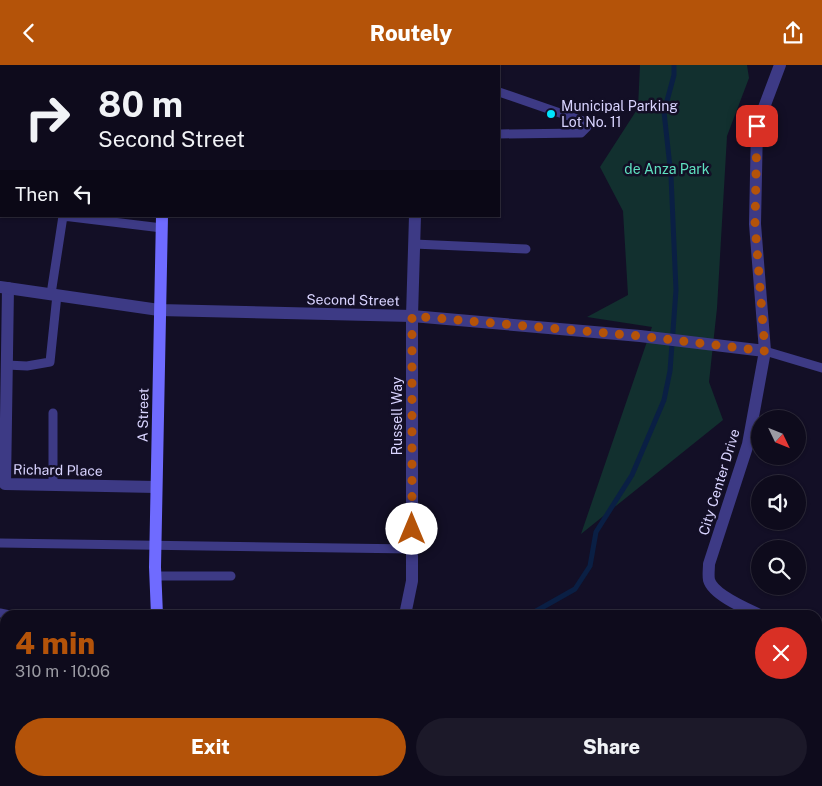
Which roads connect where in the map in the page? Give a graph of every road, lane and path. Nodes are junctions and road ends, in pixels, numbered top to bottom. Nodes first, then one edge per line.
1 (780, 65) edge
2 (500, 92) edge
3 (500, 134) edge
4 (415, 217) edge
5 (162, 222) edge
6 (414, 244) junction
7 (526, 249) dead end
8 (4, 287) edge
9 (54, 295) junction
10 (159, 310) junction
11 (412, 316) junction
12 (765, 351) junction
13 (7, 365) junction
14 (822, 368) edge
15 (53, 413) dead end
16 (53, 485) junction
17 (156, 487) junction
18 (0, 543) edge
19 (156, 546) junction
20 (412, 549) junction
21 (155, 576) junction
22 (230, 576) dead end
23 (157, 610) edge
24 (406, 610) edge
25 (748, 610) edge

1 - 12 street, City Center Drive
2 - 3 lane
4 - 6 street, Russell Way
5 - 9 lane
5 - 10 main road, A Street
6 - 7 lane
6 - 11 street, Russell Way
8 - 9 street, Second Street
8 - 13 street, Richard Place
9 - 10 street, Second Street
9 - 13 lane
10 - 11 street, Second Street
10 - 17 main road, A Street
11 - 12 street, Second Street
11 - 20 street, Russell Way
12 - 14 lane
12 - 25 street, City Center Drive
13 - 16 street, Richard Place
15 - 16 lane
16 - 17 street, Richard Place
17 - 19 main road, A Street
18 - 19 lane
19 - 20 lane
19 - 21 main road, A Street
20 - 24 street, Russell Way
21 - 22 lane
21 - 23 main road, A Street

